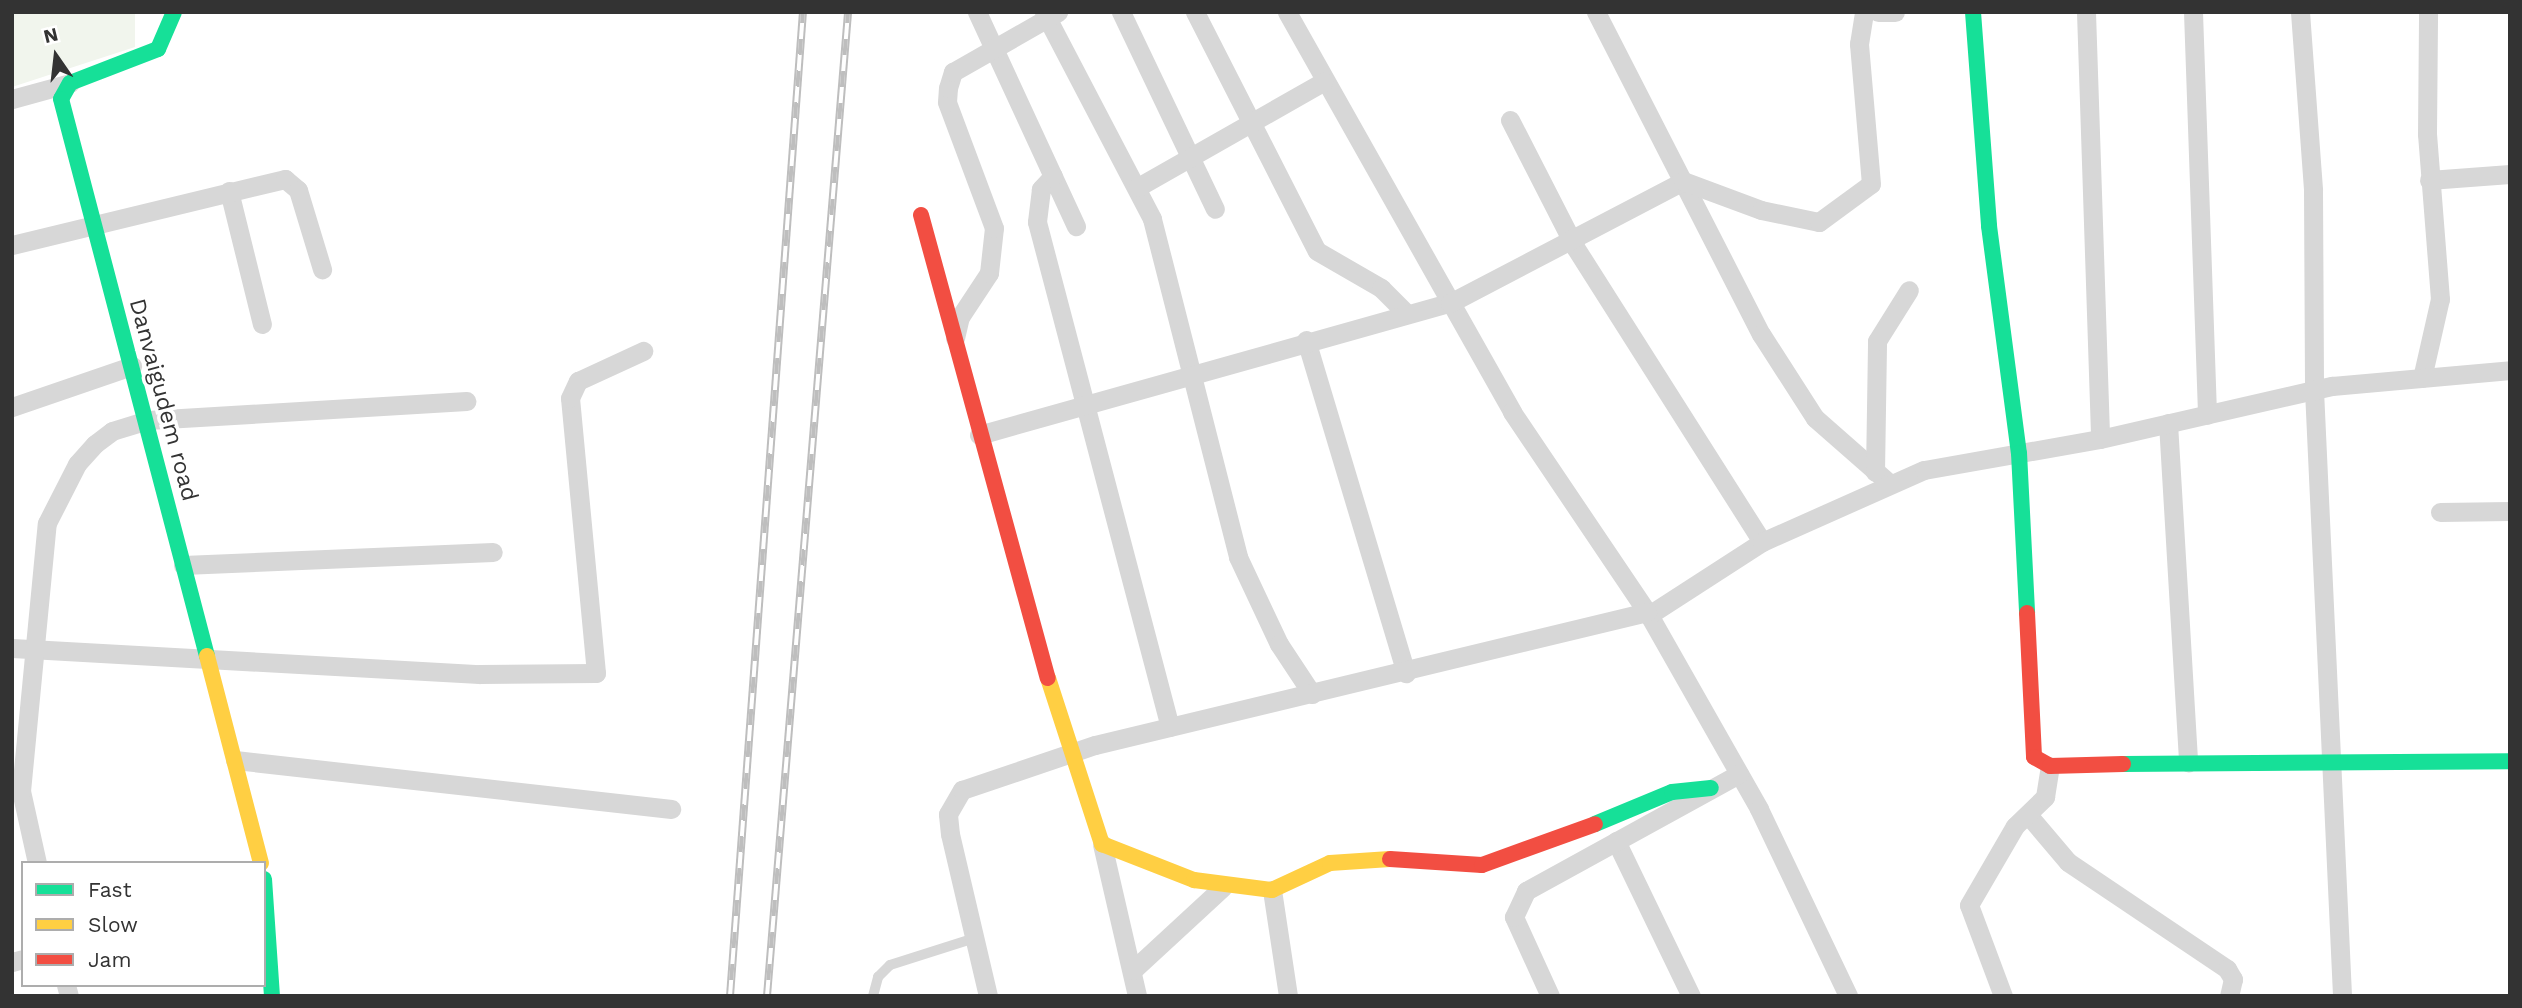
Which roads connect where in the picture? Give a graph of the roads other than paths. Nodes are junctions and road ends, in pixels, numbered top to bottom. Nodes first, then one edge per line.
1 (174, 12) edge
2 (977, 12) edge
3 (1121, 12) edge
4 (1195, 12) edge
5 (1287, 12) edge
6 (1595, 12) edge
7 (1864, 12) edge
8 (1878, 12) edge
9 (1895, 12) edge
10 (1973, 12) edge
11 (2085, 12) edge
12 (2193, 12) edge
13 (2300, 12) edge
14 (2428, 12) edge
15 (1050, 15) edge
16 (992, 54) junction
17 (1323, 82) junction
18 (70, 83) junction
19 (12, 99) edge
20 (1253, 118) junction
21 (1510, 120) dead end
22 (1191, 157) junction
23 (2510, 174) edge
24 (1053, 176) junction
25 (1683, 180) junction
26 (2429, 180) junction
27 (1138, 187) junction
28 (229, 191) junction
29 (1215, 208) dead end
30 (921, 215) dead end
31 (92, 221) junction
32 (1076, 226) dead end
33 (1571, 239) junction
34 (12, 245) edge
35 (322, 269) dead end
36 (1909, 290) dead end
37 (1450, 303) junction
38 (1406, 313) junction
39 (262, 324) dead end
40 (1306, 340) junction
41 (954, 342) junction
42 (643, 351) dead end
43 (132, 366) junction
44 (2510, 370) edge
45 (1191, 373) junction
46 (2422, 378) junction
47 (2314, 390) junction
48 (466, 401) dead end
49 (1083, 405) junction
50 (12, 407) edge
51 (2207, 415) junction
52 (148, 420) junction
53 (2168, 424) junction
54 (979, 435) junction
55 (2100, 439) junction
56 (2020, 453) junction
57 (1882, 478) junction
58 (2510, 511) edge
59 (2440, 512) dead end
60 (1762, 542) junction
61 (493, 552) dead end
62 (183, 565) junction
63 (1648, 614) junction
64 (12, 648) edge
65 (35, 648) junction
66 (208, 661) junction
67 (1406, 673) junction
68 (1312, 694) junction
69 (1171, 727) junction
70 (1068, 752) junction
71 (2330, 758) junction
72 (236, 761) junction
73 (2510, 761) edge
74 (2188, 762) junction
75 (2050, 766) junction
76 (1738, 774) junction
77 (1711, 788) junction
78 (671, 809) dead end
79 (2028, 816) junction
80 (1616, 841) junction
81 (1102, 845) junction
82 (37, 861) edge
83 (261, 861) edge
84 (1223, 887) junction
85 (1272, 890) junction
86 (266, 905) edge
87 (975, 938) junction
88 (1133, 970) junction
89 (272, 996) edge
90 (873, 996) edge
91 (988, 996) edge
92 (1137, 996) edge
93 (1288, 996) edge
94 (1550, 996) edge
95 (1691, 996) edge
96 (1847, 996) edge
97 (2003, 996) edge
98 (2229, 996) edge
99 (2342, 996) edge

1 - 18 street
2 - 16 street
3 - 22 street
4 - 20 street
5 - 17 street
6 - 25 street
7 - 25 street
8 - 9 street
10 - 56 street
11 - 55 street
12 - 51 street
13 - 47 street
14 - 26 street
15 - 16 street
15 - 27 street
16 - 24 street
16 - 41 street
17 - 20 street
17 - 37 street
18 - 19 street
18 - 31 street, Danvaigudem road
20 - 22 street
20 - 38 street
21 - 33 street
22 - 27 street
22 - 29 street
23 - 26 street
24 - 32 street
24 - 49 street
25 - 33 street
25 - 57 street
26 - 46 street
27 - 45 street
28 - 31 street
28 - 35 street
28 - 39 street
30 - 41 street
31 - 34 street
31 - 43 street, Danvaigudem road
33 - 37 street
33 - 60 street
36 - 57 street
37 - 38 street
37 - 63 street
38 - 40 street
40 - 45 street
40 - 67 street
41 - 54 street
42 - 66 street
43 - 50 street
43 - 52 street, Danvaigudem road
44 - 46 street
45 - 49 street
45 - 68 street
46 - 47 street
47 - 51 street
47 - 71 street
48 - 52 street
49 - 54 street
49 - 69 street
51 - 53 street
52 - 62 street, Danvaigudem road
52 - 65 street
53 - 55 street
53 - 74 street
54 - 70 street
55 - 56 street
56 - 57 street
56 - 75 street
57 - 60 street
58 - 59 street
60 - 63 street
61 - 62 street
62 - 66 street, Danvaigudem road
63 - 67 street
63 - 76 street
64 - 65 street
65 - 66 street
65 - 82 street
66 - 72 street, Danvaigudem road
67 - 68 street
68 - 69 street
69 - 70 street
70 - 81 street
70 - 87 street
71 - 73 street
71 - 74 street
71 - 99 street
72 - 78 street
72 - 83 street, Danvaigudem road
74 - 75 street
75 - 79 street
76 - 77 street
76 - 96 street
77 - 80 street
77 - 85 street
79 - 97 street
79 - 98 street
80 - 94 street
80 - 95 street
81 - 84 street
81 - 88 street
84 - 85 street
84 - 88 street
85 - 93 street
86 - 89 street
87 - 90 lane
87 - 91 street
88 - 92 street

